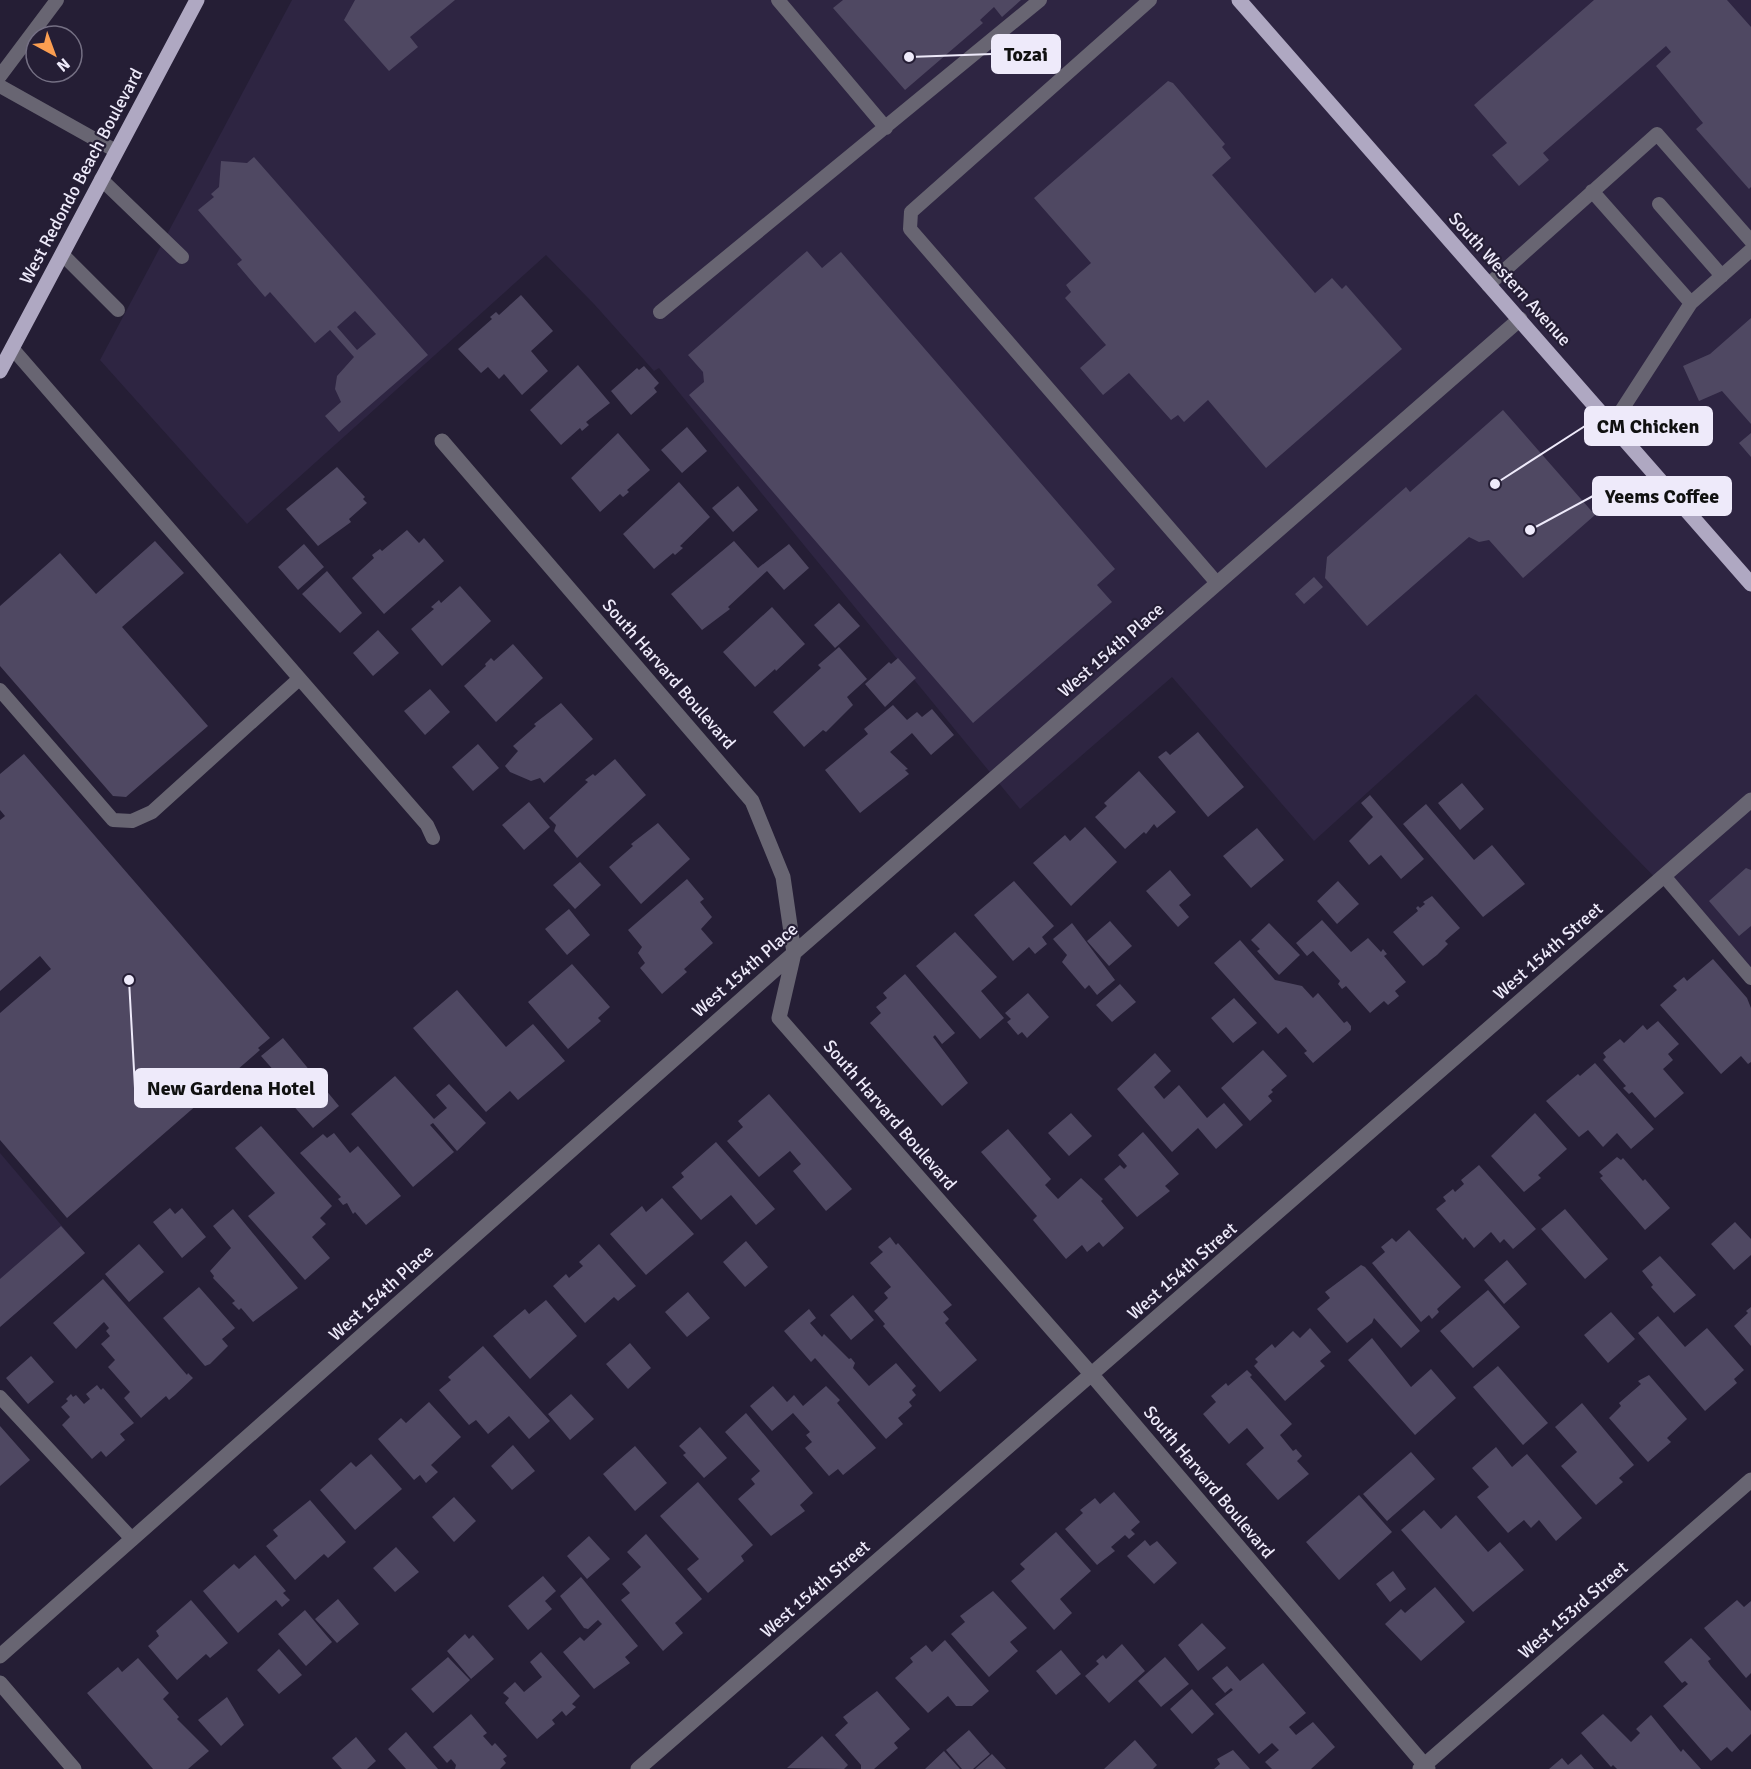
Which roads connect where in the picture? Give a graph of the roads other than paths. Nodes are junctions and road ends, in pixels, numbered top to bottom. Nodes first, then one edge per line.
1 (57, 0) edge
2 (197, 0) edge
3 (778, 0) edge
4 (1040, 0) edge
5 (1150, 0) edge
6 (1239, 0) edge
7 (0, 76) edge
8 (0, 86) edge
9 (886, 128) junction
10 (116, 151) junction
11 (101, 179) junction
12 (1592, 191) junction
13 (1659, 204) dead end
14 (1751, 241) edge
15 (1751, 250) edge
16 (62, 254) junction
17 (182, 257) dead end
18 (1722, 276) junction
19 (1488, 285) junction
20 (1691, 303) junction
21 (118, 310) dead end
22 (660, 312) dead end
23 (1520, 319) junction
24 (12, 348) junction
25 (0, 370) edge
26 (1612, 425) junction
27 (442, 441) dead end
28 (1217, 583) junction
29 (1751, 584) edge
30 (299, 679) junction
31 (0, 690) edge
32 (1751, 800) edge
33 (433, 838) dead end
34 (1664, 876) junction
35 (794, 953) junction
36 (1751, 978) edge
37 (1092, 1375) junction
38 (0, 1397) edge
39 (1751, 1480) edge
40 (132, 1539) junction
41 (0, 1656) edge
42 (0, 1683) edge
43 (1424, 1768) edge
44 (74, 1769) edge
45 (638, 1769) edge

1 - 7 lane
2 - 10 main road, West Redondo Beach Boulevard
3 - 9 lane
4 - 9 lane
5 - 28 lane
6 - 19 main road, South Western Avenue
8 - 10 lane
9 - 22 lane
10 - 11 main road, West Redondo Beach Boulevard
11 - 16 main road, West Redondo Beach Boulevard
11 - 17 lane
12 - 14 lane
12 - 19 lane
12 - 20 lane
13 - 18 lane
15 - 18 lane
16 - 21 lane
16 - 24 main road, West Redondo Beach Boulevard
18 - 20 lane
19 - 23 main road, South Western Avenue
20 - 26 lane
23 - 26 main road, South Western Avenue
23 - 28 street, West 154th Place
24 - 25 main road, West Redondo Beach Boulevard
24 - 30 lane
26 - 29 main road, South Western Avenue
27 - 35 street, South Harvard Boulevard
28 - 35 street, West 154th Place
30 - 31 lane
30 - 33 lane
32 - 34 street, West 154th Street
34 - 36 lane
34 - 37 street, West 154th Street
35 - 37 street, South Harvard Boulevard
35 - 40 street, West 154th Place
37 - 43 street, South Harvard Boulevard
37 - 45 street, West 154th Street
38 - 40 lane
39 - 43 street, West 153rd Street
40 - 41 street, West 154th Place
42 - 44 street

